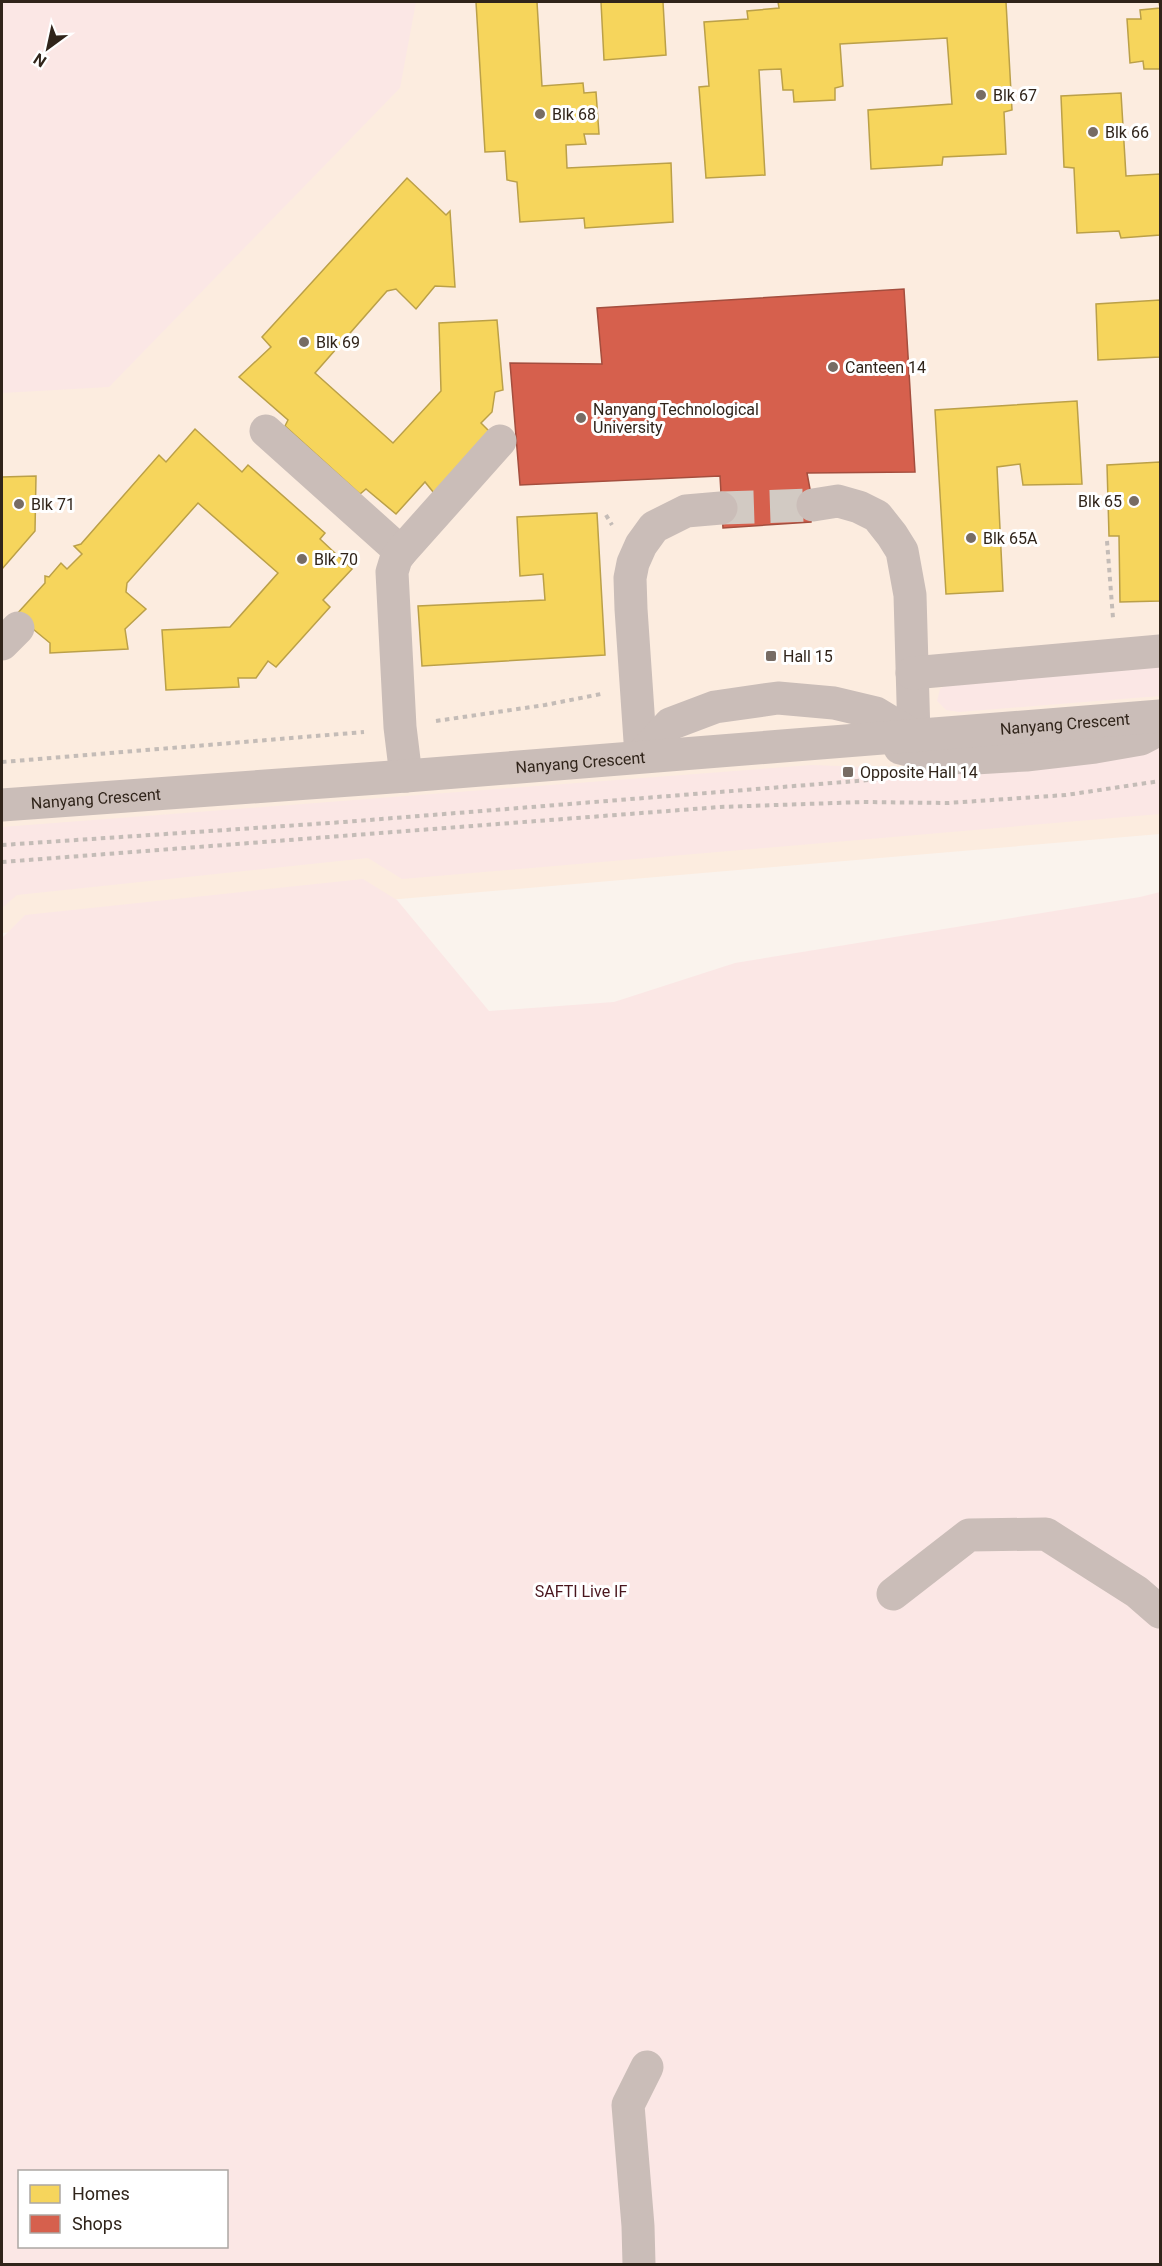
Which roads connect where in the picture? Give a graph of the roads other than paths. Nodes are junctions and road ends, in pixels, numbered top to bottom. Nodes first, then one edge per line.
1 (266, 431) dead end
2 (500, 441) dead end
3 (813, 505) tunnel mouth
4 (721, 508) tunnel mouth
5 (401, 552) junction
6 (1161, 651) edge
7 (912, 674) junction
8 (1161, 716) edge
9 (1161, 729) edge
10 (914, 736) junction
11 (866, 740) junction
12 (641, 756) junction
13 (406, 776) junction
14 (2, 805) edge
15 (892, 1594) dead end
16 (1161, 1612) edge
17 (647, 2067) dead end
18 (639, 2265) edge

1 - 5 street
2 - 5 street
3 - 7 street
4 - 12 street
5 - 13 street
6 - 7 street
7 - 10 street
8 - 10 street, Nanyang Crescent
9 - 11 street
10 - 11 street, Nanyang Crescent
10 - 12 street
11 - 12 street, Nanyang Crescent
12 - 13 street, Nanyang Crescent
13 - 14 street, Nanyang Crescent
15 - 16 street
17 - 18 street

